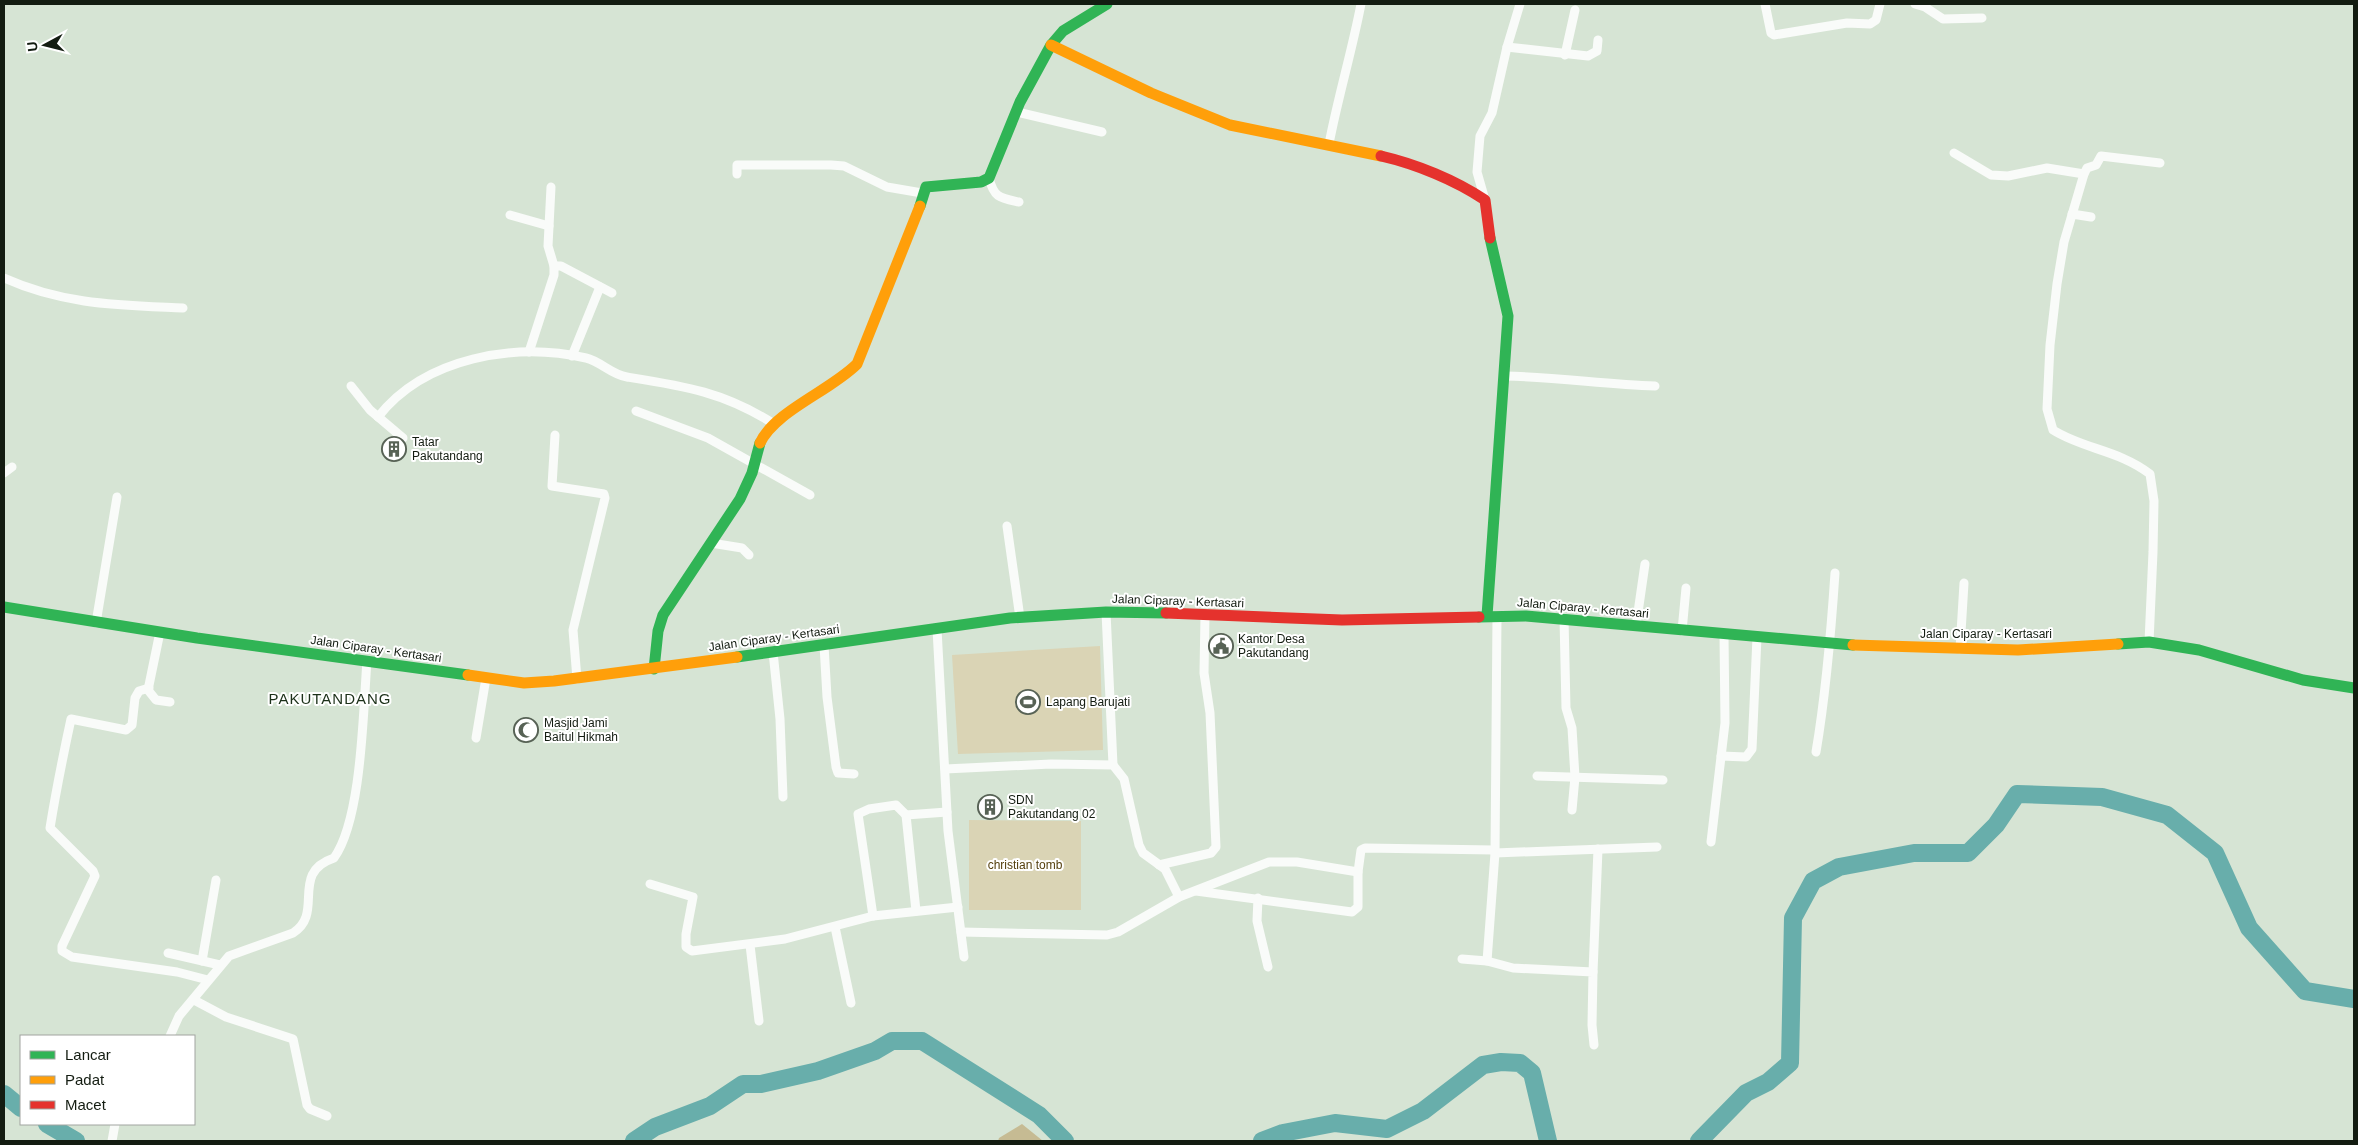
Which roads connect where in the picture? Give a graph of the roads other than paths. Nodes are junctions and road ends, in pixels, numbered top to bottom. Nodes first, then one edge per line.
1 (1107, 4) edge
2 (1361, 4) edge
3 (1520, 4) edge
4 (1765, 4) edge
5 (1880, 4) edge
6 (1915, 4) edge
7 (1575, 10) dead end
8 (1982, 18) dead end
9 (1598, 40) dead end
10 (1051, 45) junction
11 (1507, 47) junction
12 (1565, 55) junction
13 (1016, 112) junction
14 (1102, 132) dead end
15 (1329, 144) junction
16 (1954, 153) dead end
17 (2160, 164) dead end
18 (737, 174) dead end
19 (2084, 174) junction
20 (989, 178) junction
21 (552, 187) dead end
22 (922, 193) junction
23 (1485, 200) junction
24 (1019, 202) dead end
25 (2072, 214) junction
26 (510, 215) dead end
27 (2091, 217) dead end
28 (549, 226) junction
29 (554, 266) junction
30 (4, 278) edge
31 (600, 287) junction
32 (612, 293) dead end
33 (183, 308) dead end
34 (530, 352) junction
35 (572, 356) junction
36 (1505, 376) junction
37 (351, 386) dead end
38 (1655, 386) dead end
39 (636, 411) dead end
40 (378, 417) junction
41 (774, 424) junction
42 (555, 435) dead end
43 (403, 438) dead end
44 (754, 463) junction
45 (12, 467) dead end
46 (4, 473) edge
47 (810, 495) dead end
48 (117, 497) dead end
49 (1007, 526) dead end
50 (711, 543) junction
51 (749, 555) dead end
52 (1645, 564) dead end
53 (1835, 573) dead end
54 (1964, 583) dead end
55 (1686, 588) dead end
56 (4, 607) edge
57 (1106, 612) junction
58 (1205, 615) junction
59 (1492, 616) junction
60 (1020, 618) junction
61 (1564, 618) junction
62 (96, 623) junction
63 (1636, 626) junction
64 (937, 628) junction
65 (1682, 631) junction
66 (160, 632) junction
67 (1724, 635) junction
68 (1757, 637) junction
69 (2149, 642) junction
70 (1828, 644) junction
71 (824, 645) junction
72 (1960, 649) junction
73 (773, 652) junction
74 (367, 661) junction
75 (654, 669) junction
76 (486, 678) junction
77 (577, 679) junction
78 (149, 688) junction
79 (2354, 688) edge
80 (170, 702) dead end
81 (476, 738) dead end
82 (1816, 752) dead end
83 (1721, 756) junction
84 (1113, 765) junction
85 (945, 769) junction
86 (854, 774) dead end
87 (1537, 776) dead end
88 (1575, 777) junction
89 (1663, 780) dead end
90 (783, 797) dead end
91 (1572, 810) dead end
92 (947, 812) junction
93 (906, 815) junction
94 (1712, 842) dead end
95 (1657, 847) dead end
96 (1598, 849) junction
97 (1494, 852) junction
98 (1159, 865) junction
99 (1358, 872) junction
100 (216, 880) dead end
101 (650, 884) dead end
102 (1194, 891) junction
103 (1179, 897) junction
104 (1258, 898) junction
105 (958, 907) junction
106 (916, 911) junction
107 (873, 916) junction
108 (835, 927) junction
109 (961, 932) junction
110 (750, 944) junction
111 (168, 953) dead end
112 (964, 958) dead end
113 (1462, 960) dead end
114 (202, 961) junction
115 (1487, 961) junction
116 (220, 965) junction
117 (1268, 967) dead end
118 (1592, 972) junction
119 (208, 980) junction
120 (194, 1000) junction
121 (851, 1003) dead end
122 (759, 1021) dead end
123 (170, 1035) edge
124 (1594, 1045) dead end
125 (327, 1116) dead end
126 (115, 1125) edge
127 (112, 1141) edge

1 - 10 main road
2 - 15 street
3 - 11 street
4 - 5 street
6 - 8 street
7 - 12 street
9 - 12 street
10 - 13 main road
10 - 15 main road
11 - 12 street
11 - 23 street
13 - 14 street
13 - 20 main road
15 - 23 main road
16 - 19 street
17 - 19 street
18 - 22 street
19 - 25 street
20 - 22 main road
20 - 24 street
21 - 28 street
22 - 41 main road
23 - 36 main road
25 - 27 street
25 - 69 street
26 - 28 street
28 - 29 street
29 - 31 street
29 - 34 street
30 - 33 street
31 - 32 street
31 - 35 street
34 - 35 street
34 - 40 street
35 - 41 street
36 - 38 street
36 - 59 main road
37 - 40 street
39 - 44 street
40 - 43 street
41 - 44 main road
42 - 77 street
44 - 47 street
44 - 50 main road
45 - 46 street
48 - 62 street
49 - 60 street
50 - 51 street
50 - 75 main road
52 - 63 street
53 - 70 street
54 - 72 street
55 - 65 street
56 - 62 main road, Jalan Ciparay - Kertasari
57 - 58 main road, Jalan Ciparay - Kertasari
57 - 60 main road, Jalan Ciparay - Kertasari
57 - 84 street
58 - 59 main road, Jalan Ciparay - Kertasari
58 - 98 street
59 - 61 main road, Jalan Ciparay - Kertasari
59 - 97 street
60 - 64 main road, Jalan Ciparay - Kertasari
61 - 63 main road, Jalan Ciparay - Kertasari
61 - 88 street
62 - 66 main road, Jalan Ciparay - Kertasari
63 - 65 main road, Jalan Ciparay - Kertasari
64 - 71 main road, Jalan Ciparay - Kertasari
64 - 85 street
65 - 67 main road, Jalan Ciparay - Kertasari
66 - 74 main road, Jalan Ciparay - Kertasari
66 - 78 street
67 - 68 main road, Jalan Ciparay - Kertasari
67 - 83 street
68 - 70 main road, Jalan Ciparay - Kertasari
68 - 83 street
69 - 72 main road, Jalan Ciparay - Kertasari
69 - 79 main road, Jalan Ciparay - Kertasari
70 - 72 main road, Jalan Ciparay - Kertasari
70 - 82 street
71 - 73 main road, Jalan Ciparay - Kertasari
71 - 86 street
73 - 75 main road, Jalan Ciparay - Kertasari
73 - 90 street
74 - 76 main road, Jalan Ciparay - Kertasari
74 - 116 street
75 - 77 main road, Jalan Ciparay - Kertasari
76 - 77 main road, Jalan Ciparay - Kertasari
76 - 81 street
78 - 80 street
78 - 119 street
83 - 94 street
84 - 85 street
84 - 98 street
85 - 92 street
87 - 88 street
88 - 89 street
88 - 91 street
92 - 93 street
92 - 105 street
93 - 106 street
93 - 107 street
95 - 96 street
96 - 97 street
96 - 118 street
97 - 99 street
97 - 115 street
98 - 103 street
99 - 102 street
99 - 104 street
100 - 114 street
101 - 110 street
102 - 103 street
102 - 104 street
103 - 109 street
104 - 117 street
105 - 106 street
105 - 109 street
106 - 107 street
107 - 108 street
108 - 110 street
108 - 121 street
109 - 112 street
110 - 122 street
111 - 114 street
113 - 115 street
114 - 116 street
115 - 118 street
116 - 119 street
118 - 124 street
119 - 120 street
120 - 123 street
120 - 125 street
126 - 127 street

